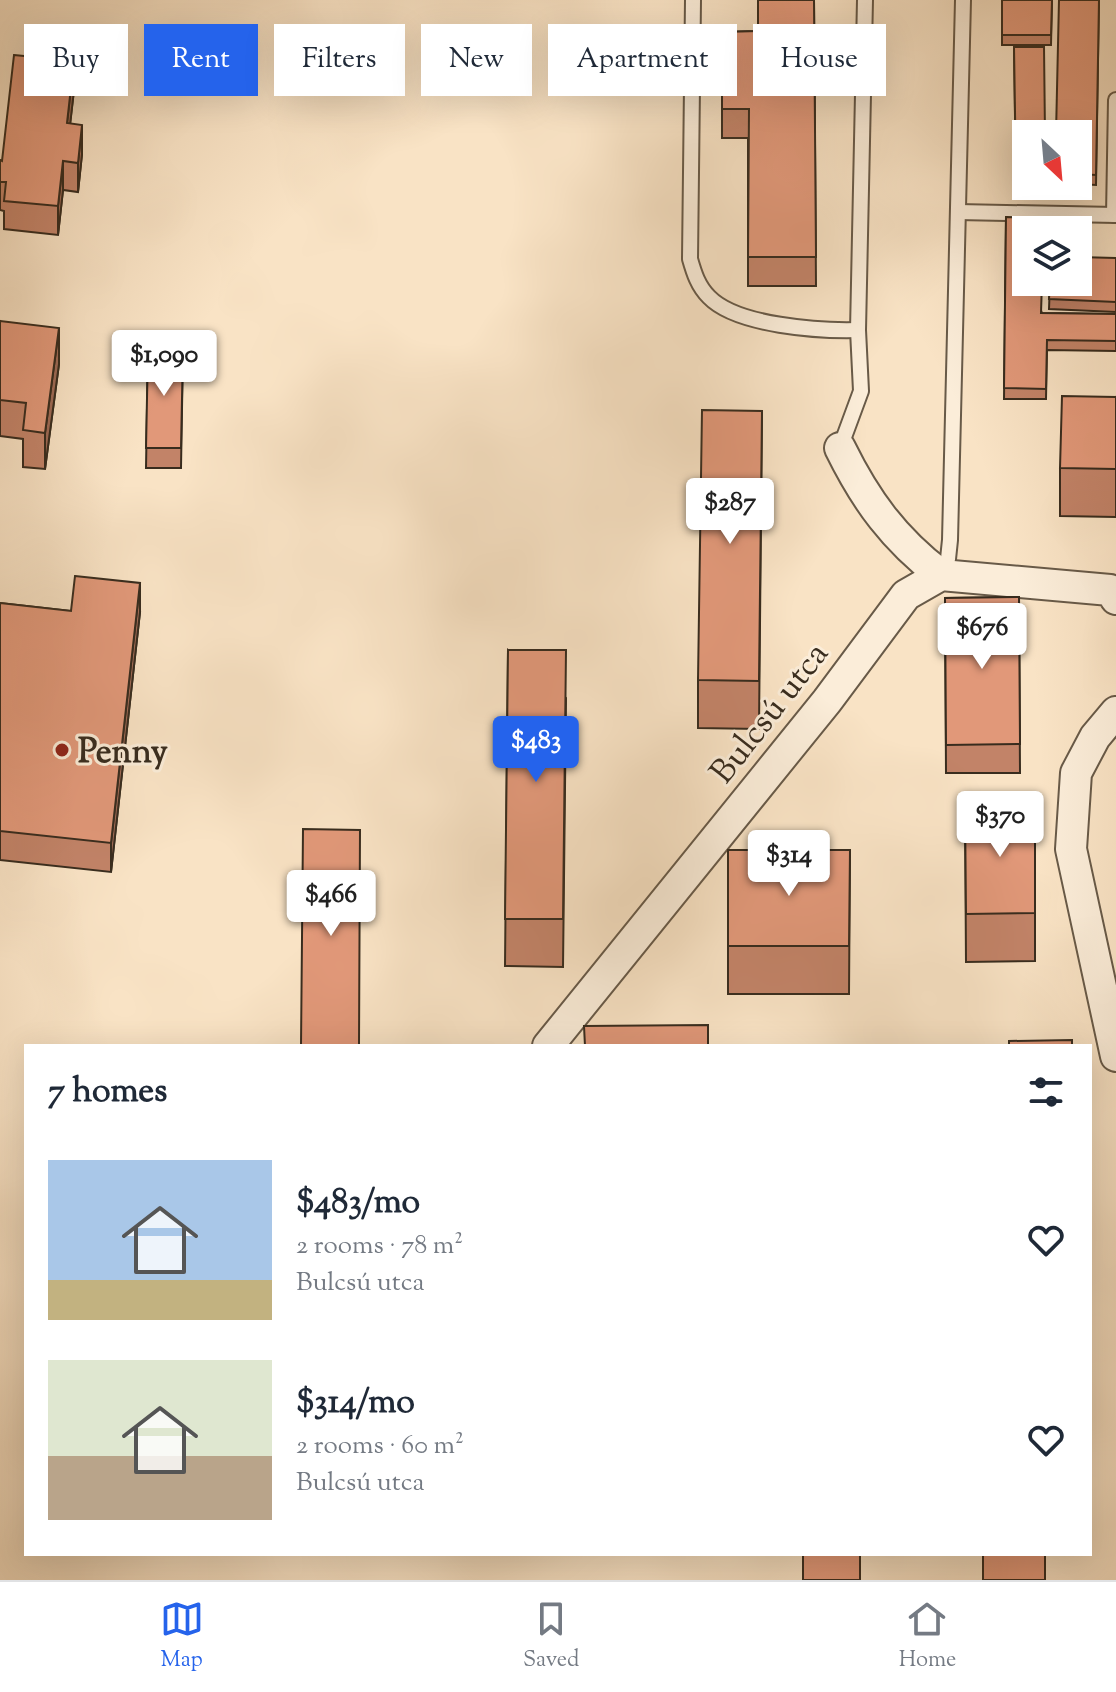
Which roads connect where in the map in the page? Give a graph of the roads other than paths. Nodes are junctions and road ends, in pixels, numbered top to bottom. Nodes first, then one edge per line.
1 (693, 0) edge
2 (865, 0) edge
3 (963, 0) edge
4 (1116, 100) edge
5 (958, 212) junction
6 (1115, 215) edge
7 (858, 330) junction
8 (840, 448) joint
9 (941, 575) junction
10 (1114, 593) edge
11 (1116, 712) edge
12 (550, 1044) edge
13 (1116, 1056) edge

1 - 7 lane
2 - 7 lane
3 - 5 lane
4 - 6 lane
5 - 6 lane
5 - 9 lane
7 - 8 lane
8 - 9 street
9 - 10 street
9 - 12 street, Bulcsú utca
11 - 13 street

